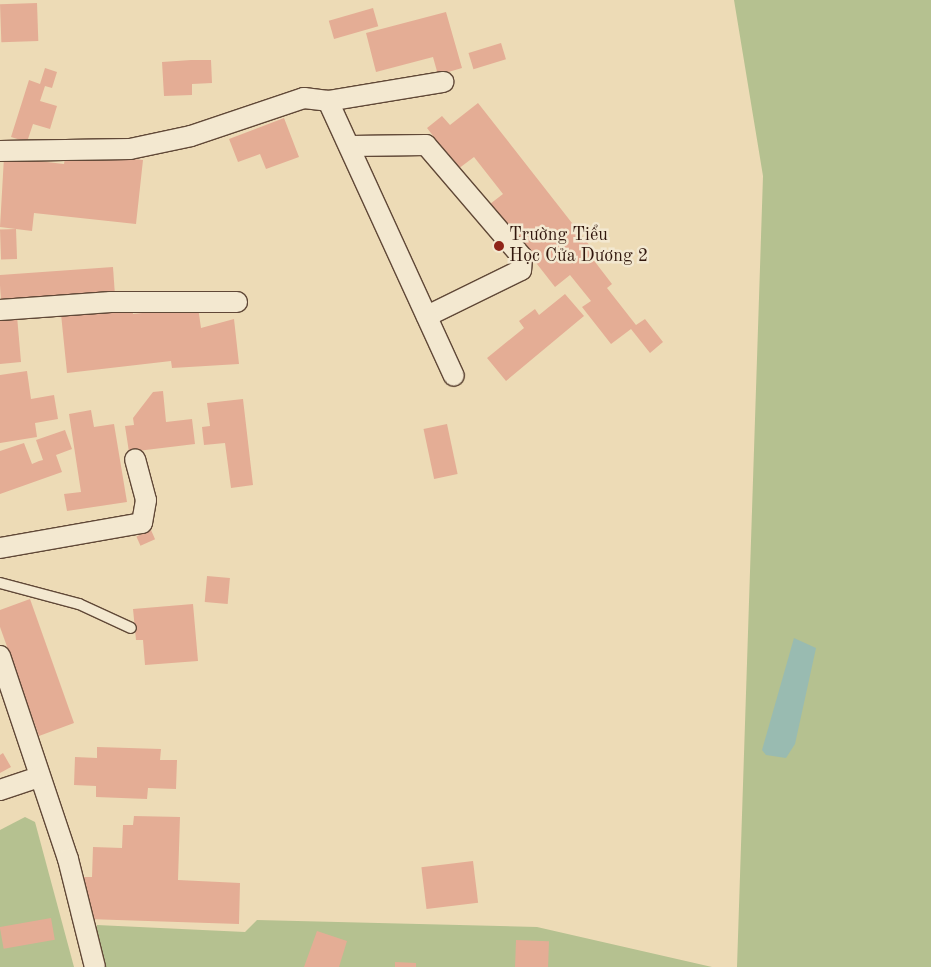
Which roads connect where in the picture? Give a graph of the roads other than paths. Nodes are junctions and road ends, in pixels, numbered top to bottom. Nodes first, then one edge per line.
1 (443, 82) dead end
2 (328, 101) junction
3 (351, 146) junction
4 (0, 152) edge
5 (237, 302) dead end
6 (0, 310) edge
7 (427, 316) junction
8 (454, 376) dead end
9 (135, 459) dead end
10 (0, 548) edge
11 (0, 583) edge
12 (131, 628) dead end
13 (0, 656) edge
14 (39, 776) junction
15 (0, 790) edge
16 (95, 967) edge

1 - 2 street
2 - 3 street
2 - 4 street
3 - 7 street
3 - 7 street
5 - 6 street
7 - 8 street
9 - 10 street
11 - 12 lane
13 - 14 street
14 - 15 street
14 - 16 street

